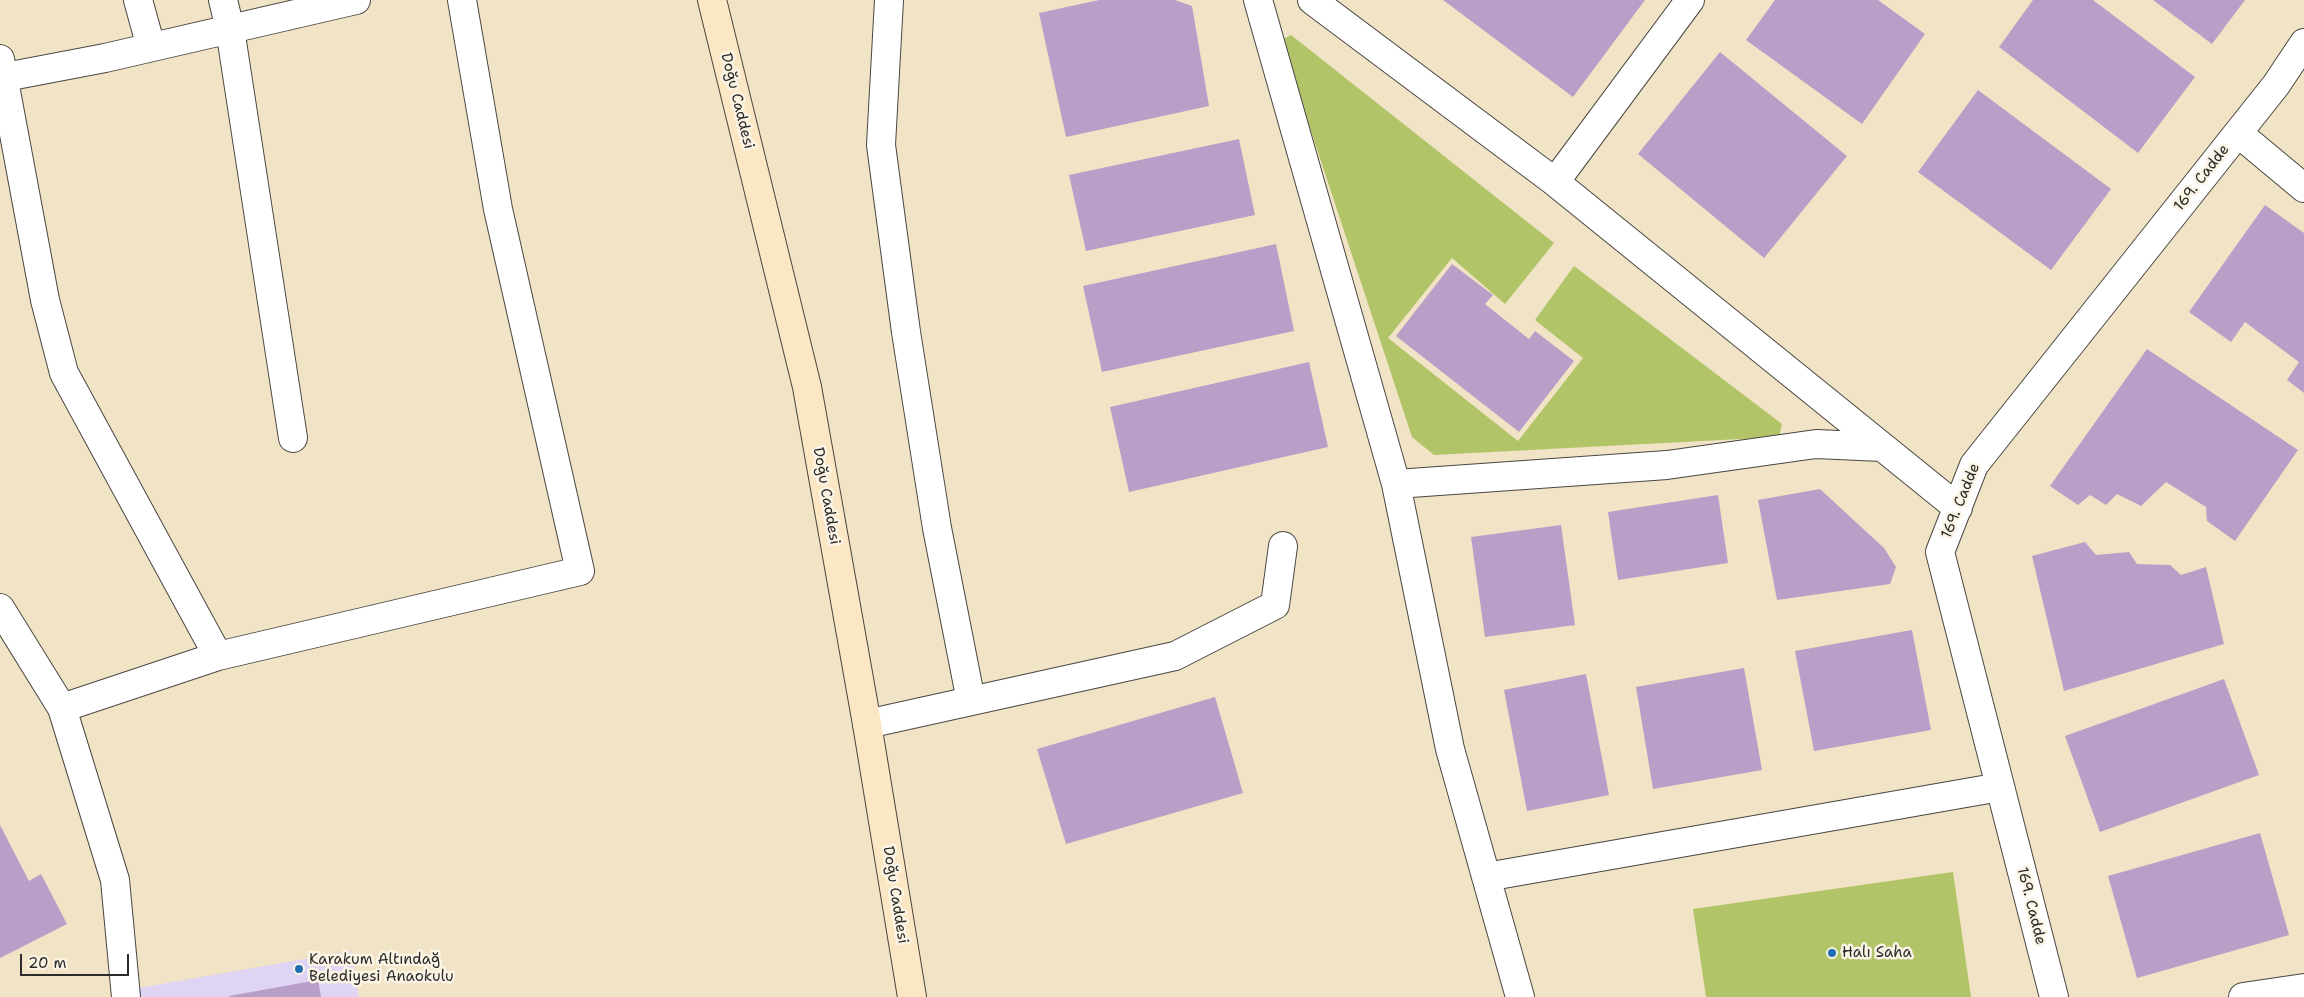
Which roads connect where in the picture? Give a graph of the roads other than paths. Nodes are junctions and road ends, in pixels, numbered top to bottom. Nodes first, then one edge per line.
1 (138, 0) edge
2 (223, 0) edge
3 (356, 0) edge
4 (462, 0) edge
5 (712, 0) edge
6 (888, 0) edge
7 (1258, 0) edge
8 (1312, 0) edge
9 (1690, 0) edge
10 (230, 29) junction
11 (2304, 43) edge
12 (151, 48) junction
13 (1, 71) edge
14 (2238, 133) junction
15 (1555, 182) junction
16 (2304, 188) edge
17 (293, 438) dead end
18 (1882, 447) junction
19 (1396, 484) junction
20 (1958, 508) junction
21 (1282, 546) dead end
22 (0, 608) edge
23 (218, 656) junction
24 (971, 701) junction
25 (62, 708) junction
26 (867, 724) junction
27 (2000, 787) junction
28 (1486, 877) junction
29 (2304, 988) edge
30 (126, 997) edge
31 (912, 997) edge
32 (1520, 997) edge
33 (2054, 997) edge
34 (2243, 997) edge

1 - 12 street
2 - 10 street
3 - 10 street
4 - 23 street
5 - 26 street, Doğu Caddesi
6 - 24 street
7 - 19 street
8 - 15 street
9 - 15 street
10 - 12 street
10 - 17 street
11 - 14 street, 169. Cadde
12 - 13 street
13 - 23 street
14 - 16 street
14 - 20 street, 169. Cadde
15 - 18 street
18 - 19 street
18 - 20 street
19 - 28 street
20 - 27 street, 169. Cadde
21 - 24 street
22 - 25 street
23 - 25 street
24 - 26 street
25 - 30 street
26 - 31 street, Doğu Caddesi
27 - 28 street
27 - 33 street, 169. Cadde
28 - 32 street
29 - 34 street

